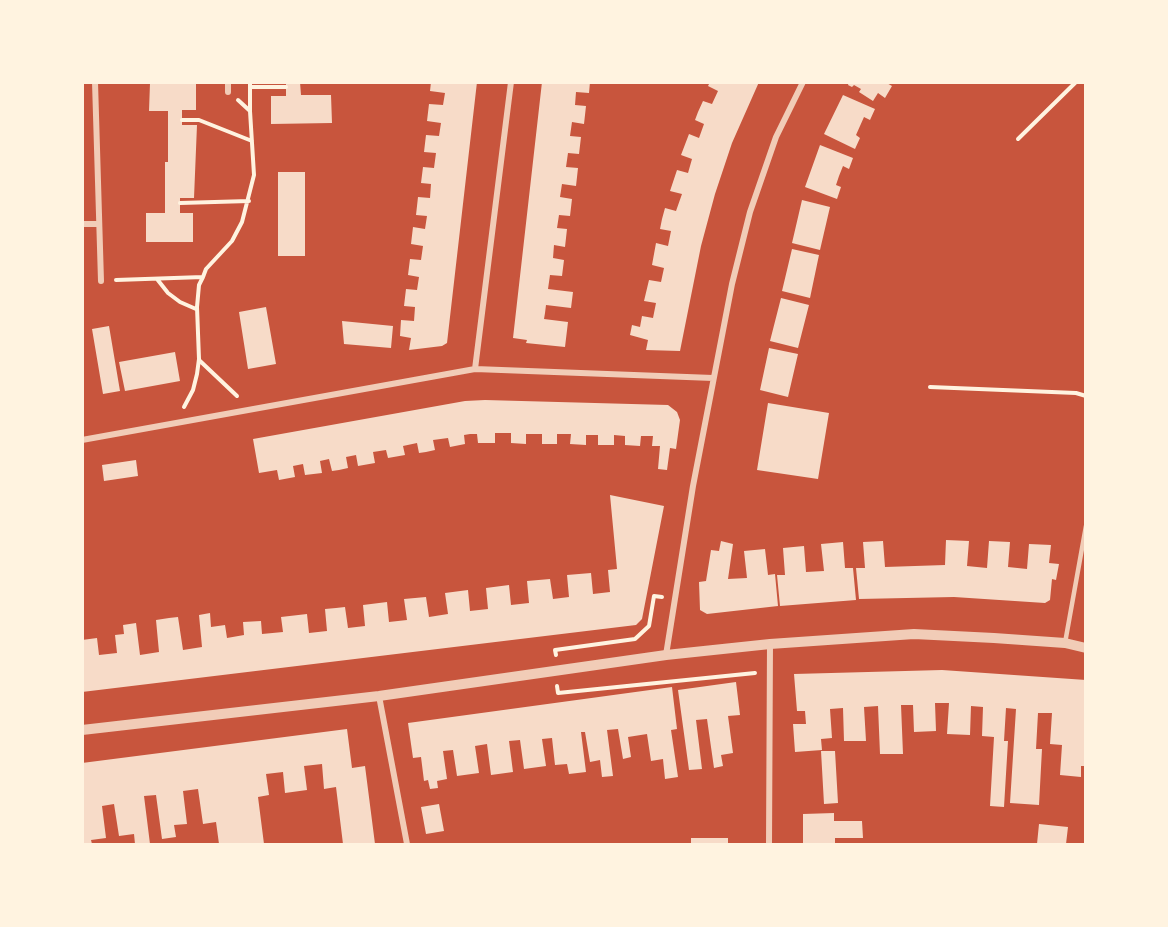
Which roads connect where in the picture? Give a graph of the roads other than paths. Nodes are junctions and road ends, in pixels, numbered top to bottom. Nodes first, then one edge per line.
1 (95, 82) edge
2 (228, 82) edge
3 (511, 82) edge
4 (804, 82) edge
5 (228, 92) road end
6 (82, 224) edge
7 (98, 224) junction
8 (101, 281) road end
9 (475, 369) junction
10 (713, 378) junction
11 (82, 440) edge
12 (1086, 526) edge
13 (1065, 643) junction
14 (770, 644) junction
15 (1086, 648) edge
16 (666, 655) junction
17 (379, 696) junction
18 (82, 730) edge
19 (407, 844) edge
20 (769, 844) edge

1 - 7 street
2 - 5 street
3 - 9 street
4 - 10 street
6 - 7 street
7 - 8 street
9 - 10 street
9 - 11 street
10 - 16 street
12 - 13 lane
13 - 14 street
13 - 15 street
14 - 16 street
14 - 20 street
16 - 17 street
17 - 18 street
17 - 19 street

